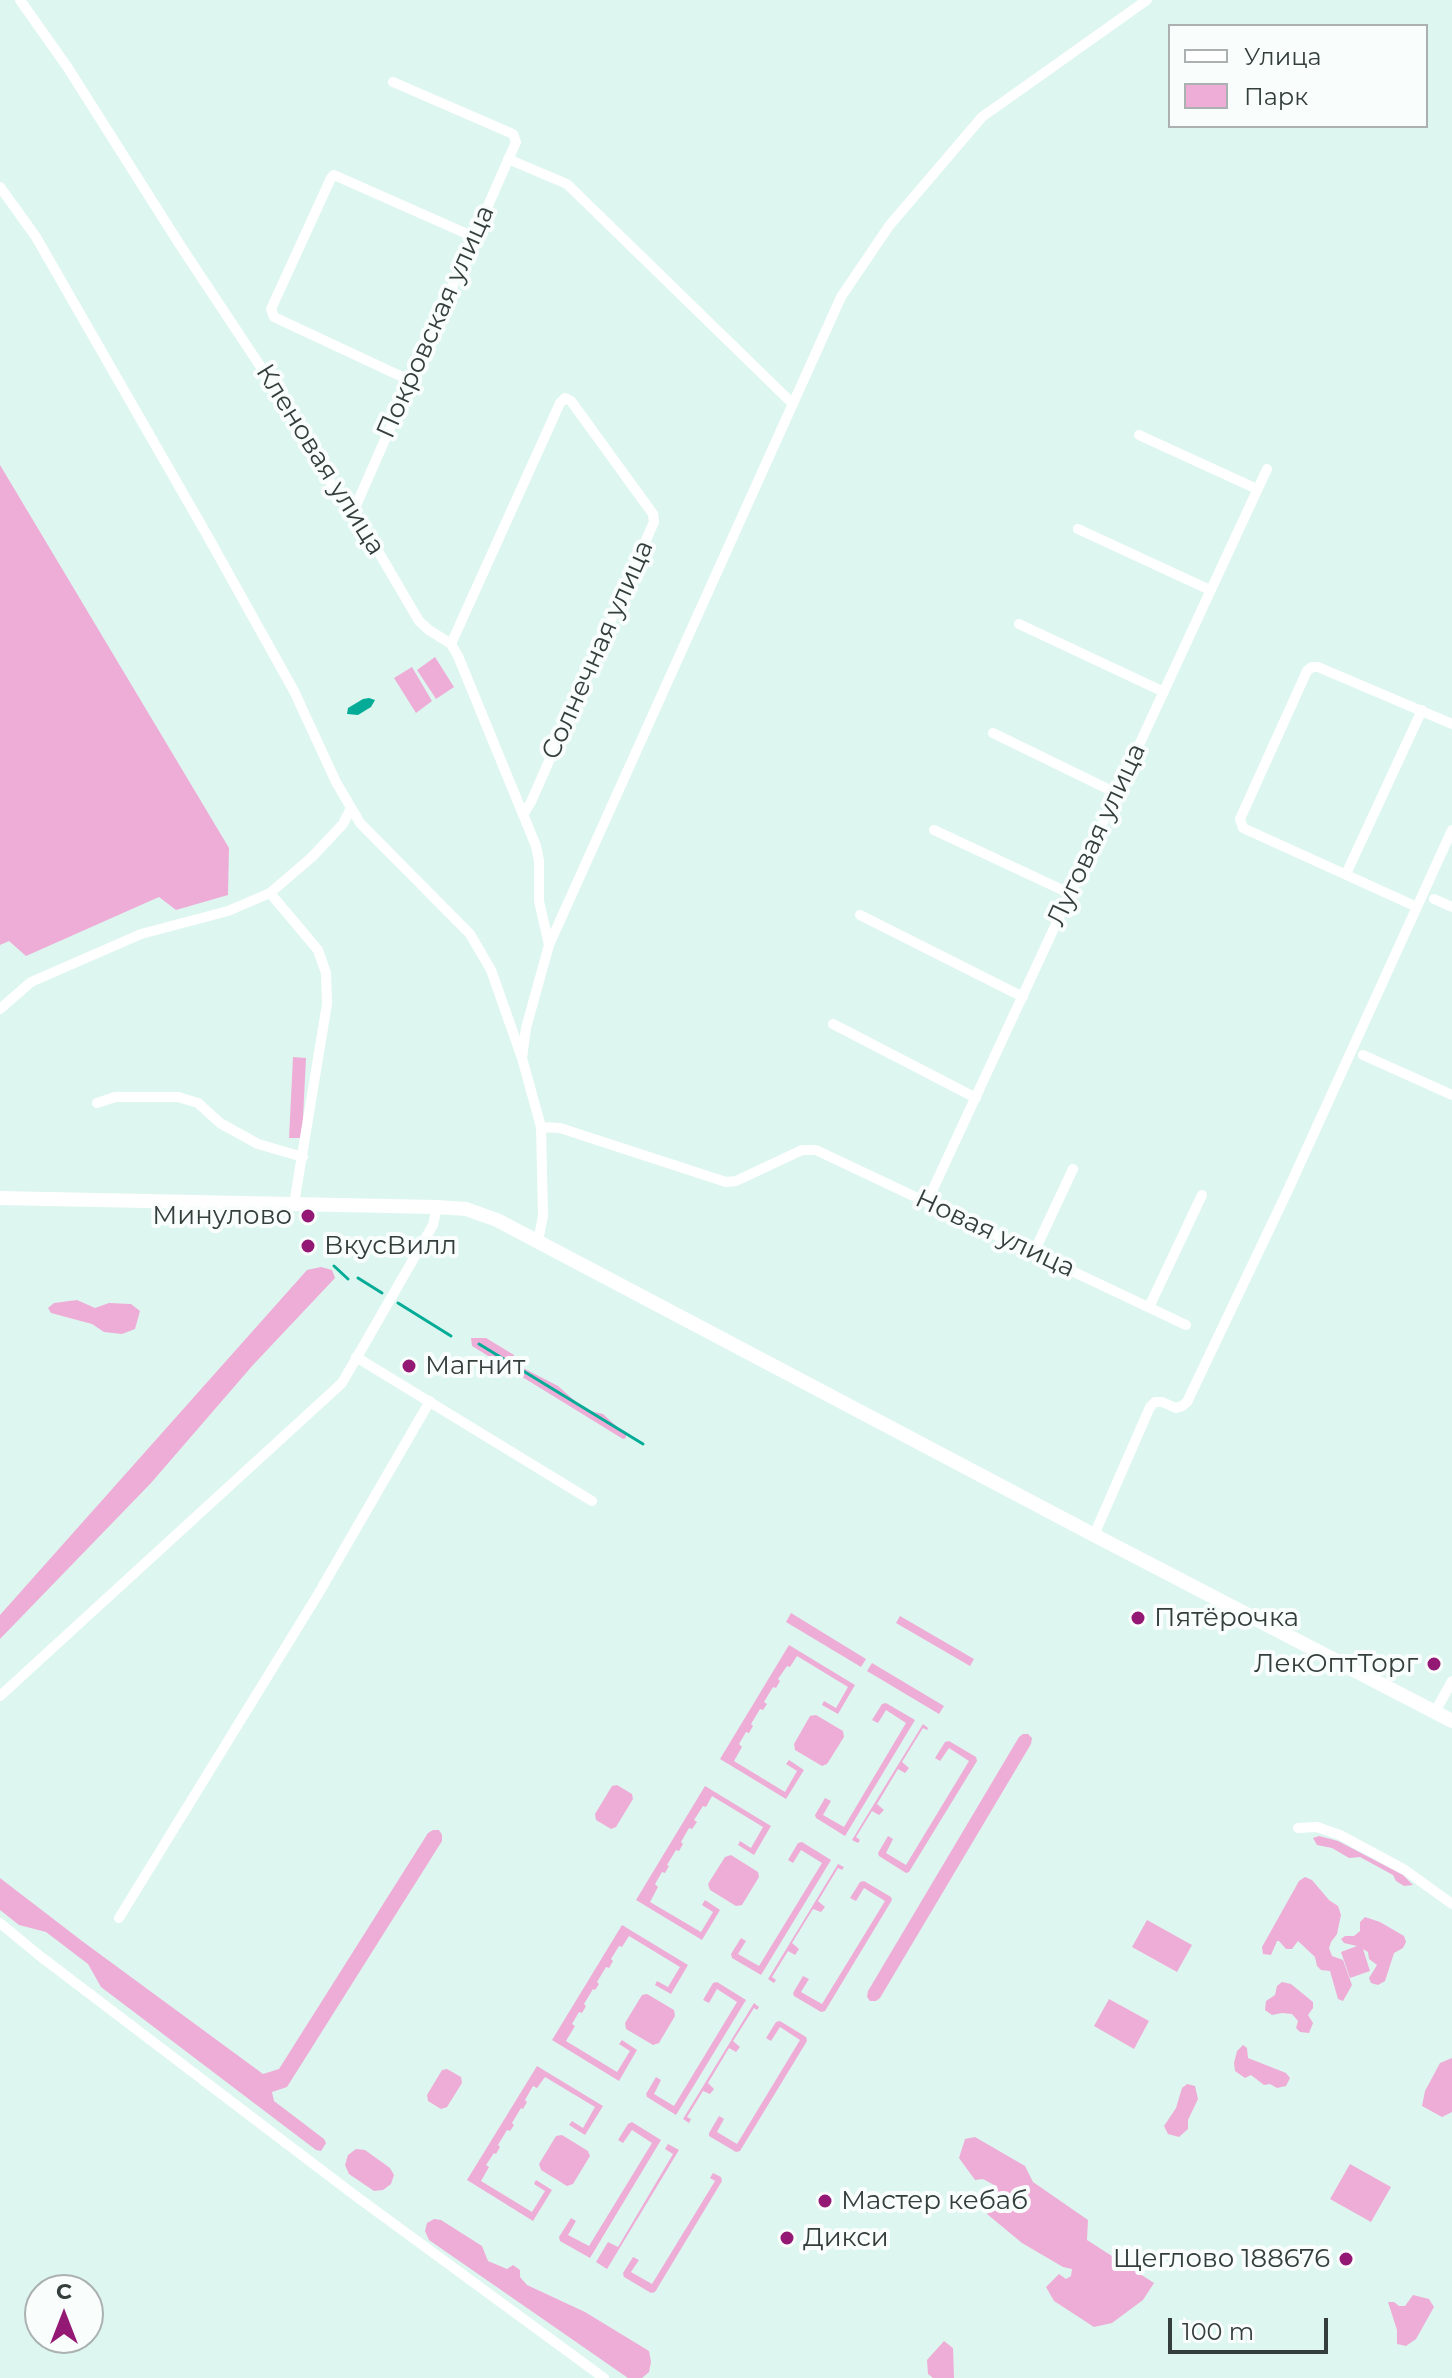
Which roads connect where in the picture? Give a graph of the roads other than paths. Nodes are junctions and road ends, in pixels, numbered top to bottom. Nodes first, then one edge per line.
1 (20, 0) edge
2 (1147, 0) edge
3 (393, 82) dead end
4 (508, 159) junction
5 (0, 187) edge
6 (474, 237) junction
7 (411, 381) junction
8 (793, 404) junction
9 (1139, 435) dead end
10 (1267, 469) dead end
11 (1257, 489) junction
12 (354, 510) junction
13 (1078, 529) dead end
14 (1210, 590) junction
15 (1019, 624) dead end
16 (451, 644) junction
17 (1164, 692) junction
18 (1422, 710) junction
19 (1452, 724) edge
20 (993, 733) dead end
21 (1116, 793) junction
22 (351, 808) junction
23 (523, 815) junction
24 (934, 830) dead end
25 (1452, 830) edge
26 (1346, 874) junction
27 (270, 893) junction
28 (1071, 894) junction
29 (1434, 899) dead end
30 (1417, 907) junction
31 (1452, 907) edge
32 (860, 915) dead end
33 (549, 945) junction
34 (1023, 997) junction
35 (0, 1009) edge
36 (833, 1024) dead end
37 (1363, 1055) dead end
38 (522, 1058) junction
39 (1452, 1095) edge
40 (976, 1098) junction
41 (97, 1103) dead end
42 (541, 1127) junction
43 (303, 1157) junction
44 (1073, 1169) dead end
45 (1202, 1195) dead end
46 (0, 1198) edge
47 (927, 1202) junction
48 (294, 1204) junction
49 (437, 1207) junction
50 (538, 1241) junction
51 (1034, 1252) junction
52 (1149, 1307) junction
53 (1186, 1325) dead end
54 (356, 1357) junction
55 (430, 1401) junction
56 (592, 1501) dead end
57 (1094, 1535) junction
58 (1452, 1681) edge
59 (0, 1696) edge
60 (1435, 1712) junction
61 (1452, 1721) edge
62 (1298, 1828) dead end
63 (1452, 1904) edge
64 (119, 1918) dead end
65 (0, 1923) edge
66 (604, 2378) edge

1 - 12 street, Кленовая улица
2 - 8 street
3 - 4 street, Покровская улица
4 - 6 street, Покровская улица
4 - 8 street
5 - 22 street
6 - 7 street, Покровская улица
6 - 7 street
7 - 12 street, Покровская улица
8 - 33 street
9 - 11 street
10 - 11 street, Луговая улица
11 - 14 street, Луговая улица
12 - 16 street, Кленовая улица
13 - 14 street
14 - 17 street, Луговая улица
15 - 17 street
16 - 23 street, Кленовая улица
16 - 23 street, Солнечная улица
17 - 21 street, Луговая улица
18 - 19 street
18 - 26 street
18 - 26 street
20 - 21 street
21 - 28 street, Луговая улица
22 - 27 street
22 - 38 street
23 - 33 street, Кленовая улица
24 - 28 street
25 - 30 street
26 - 30 street
27 - 35 street
27 - 43 street
28 - 34 street, Луговая улица
29 - 31 street
30 - 57 street
32 - 34 street
33 - 38 street
34 - 40 street, Луговая улица
36 - 40 street
37 - 39 street
38 - 42 street
40 - 47 street, Луговая улица
41 - 43 street
42 - 47 street, Новая улица
42 - 50 street
43 - 48 street
44 - 51 street
45 - 52 street
46 - 48 main road
47 - 51 street, Новая улица
48 - 49 main road
49 - 50 main road
49 - 54 street
50 - 57 main road
51 - 52 street, Новая улица
52 - 53 street, Новая улица
54 - 55 street
54 - 59 street
55 - 56 street
55 - 64 street
57 - 60 main road
58 - 60 street
60 - 61 main road
62 - 63 street
65 - 66 street

